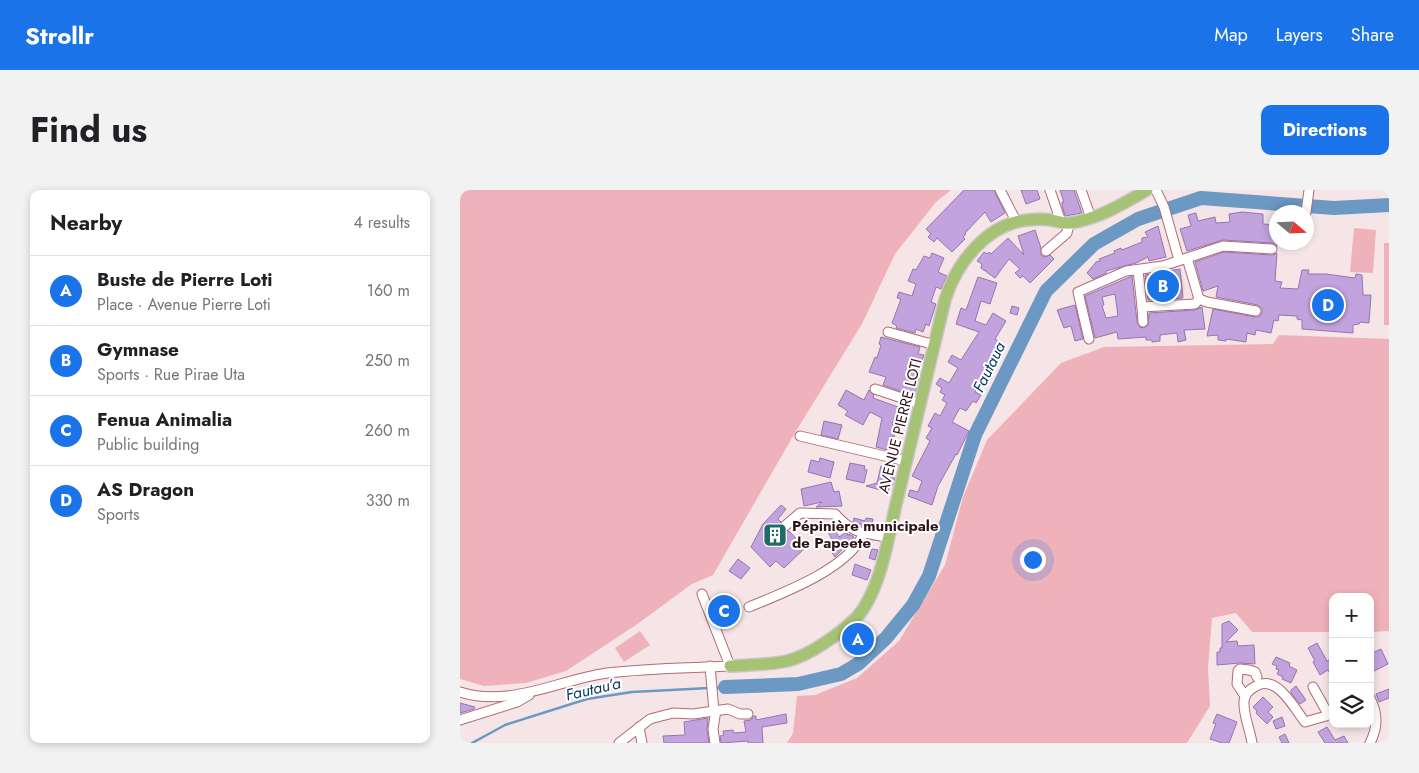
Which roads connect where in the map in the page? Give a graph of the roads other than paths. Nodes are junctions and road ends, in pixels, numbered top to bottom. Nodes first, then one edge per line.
1 (1000, 190) edge
2 (1050, 190) edge
3 (1081, 190) edge
4 (1147, 190) edge
5 (1156, 190) edge
6 (1309, 190) edge
7 (1307, 205) edge
8 (1091, 218) junction
9 (1016, 221) junction
10 (1065, 223) junction
11 (1269, 249) edge
12 (1046, 251) dead end
13 (1183, 259) junction
14 (1138, 270) junction
15 (1200, 299) junction
16 (1142, 307) junction
17 (1256, 311) dead end
18 (1143, 322) dead end
19 (888, 332) dead end
20 (1089, 339) dead end
21 (935, 345) junction
22 (875, 389) dead end
23 (920, 404) junction
24 (800, 436) dead end
25 (906, 461) junction
26 (785, 526) dead end
27 (864, 534) junction
28 (888, 537) junction
29 (702, 594) dead end
30 (749, 607) dead end
31 (710, 666) junction
32 (730, 666) junction
33 (1257, 677) dead end
34 (1313, 687) dead end
35 (538, 690) junction
36 (460, 692) edge
37 (1246, 696) junction
38 (1374, 706) edge
39 (715, 711) junction
40 (748, 714) dead end
41 (460, 720) edge
42 (639, 727) junction
43 (619, 743) edge
44 (642, 743) edge
45 (715, 743) edge
46 (1252, 743) edge
47 (1370, 743) edge

1 - 9 street
2 - 10 street
3 - 8 street
4 - 8 main road, AVENUE PIERRE LOTI
5 - 13 street
6 - 7 street
8 - 10 main road, AVENUE PIERRE LOTI
9 - 10 main road, AVENUE PIERRE LOTI
9 - 21 main road, AVENUE PIERRE LOTI
10 - 12 street
11 - 13 street
13 - 14 street
13 - 15 street
14 - 16 street
14 - 20 street
15 - 16 street
15 - 17 street
16 - 18 street
19 - 21 street
21 - 23 main road, AVENUE PIERRE LOTI
22 - 23 street
23 - 25 main road, AVENUE PIERRE LOTI
24 - 25 street
25 - 28 main road, AVENUE PIERRE LOTI
26 - 27 street
27 - 28 street
27 - 30 street
28 - 32 main road, AVENUE PIERRE LOTI
29 - 32 street
31 - 32 street, AVENUE PIERRE LOTI
31 - 35 street, AVENUE PIERRE LOTI
31 - 39 street
33 - 37 street
34 - 37 street
35 - 36 street, AVENUE PIERRE LOTI
35 - 41 street
37 - 46 street
38 - 47 street
39 - 40 street
39 - 42 street
39 - 45 street
42 - 43 street
42 - 44 street

